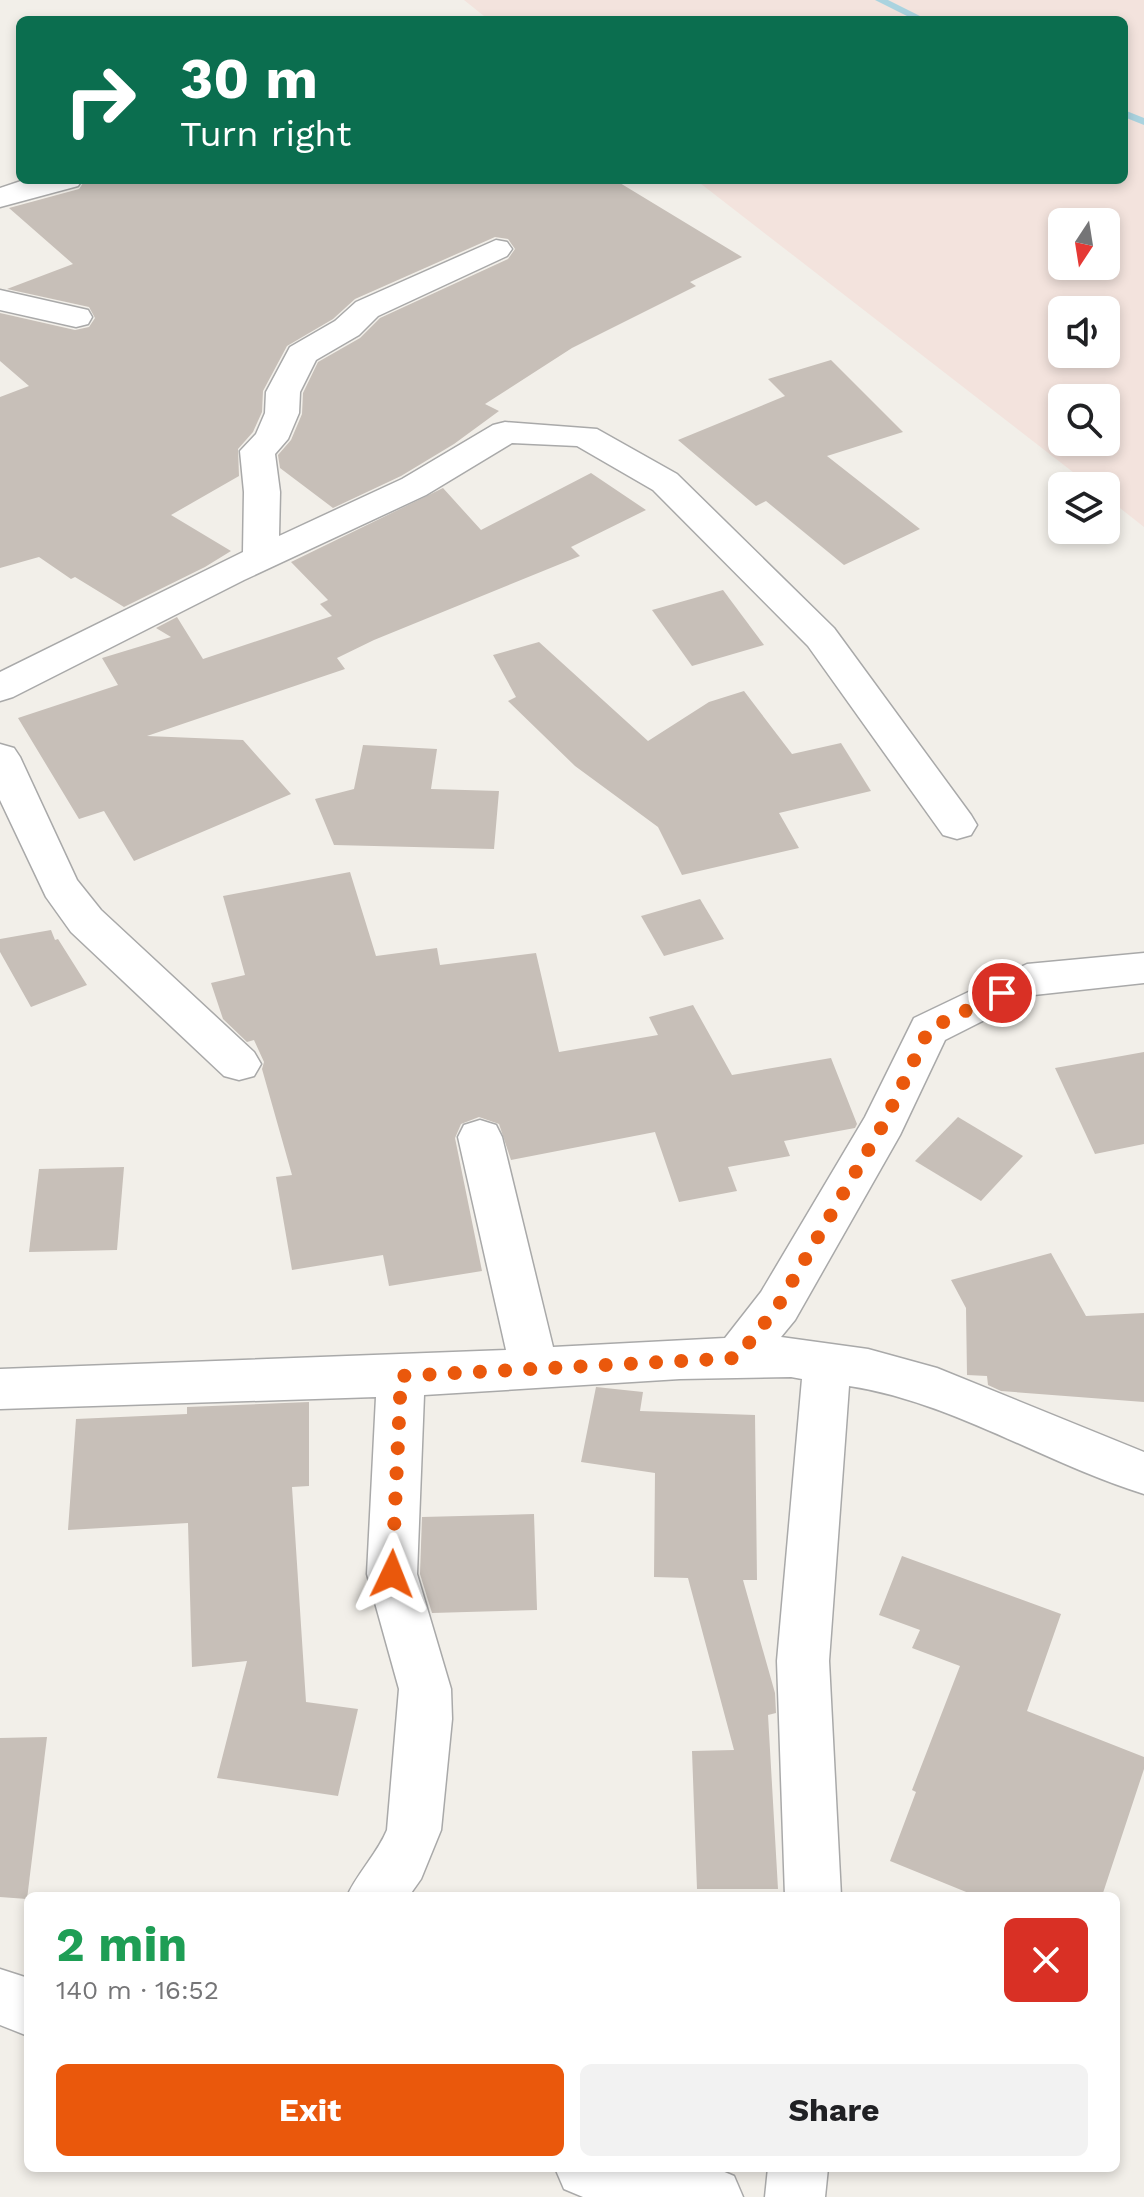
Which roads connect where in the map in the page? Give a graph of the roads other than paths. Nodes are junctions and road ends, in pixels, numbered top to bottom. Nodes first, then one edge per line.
1 (52, 184) edge
2 (0, 198) edge
3 (496, 249) dead end
4 (0, 300) edge
5 (76, 317) dead end
6 (261, 559) junction
7 (0, 688) edge
8 (0, 757) edge
9 (957, 825) dead end
10 (1144, 968) edge
11 (239, 1064) dead end
12 (480, 1137) dead end
13 (737, 1358) junction
14 (827, 1363) junction
15 (534, 1368) junction
16 (401, 1376) junction
17 (0, 1389) edge
18 (1144, 1473) edge
19 (378, 1892) edge
20 (813, 1892) edge
21 (0, 1997) edge
22 (24, 2006) edge
23 (603, 2172) edge
24 (798, 2172) edge
25 (713, 2197) edge
26 (795, 2197) edge

1 - 2 street
3 - 6 street
4 - 5 street
6 - 7 street
6 - 9 street
8 - 11 street
10 - 13 street
12 - 15 street
13 - 14 street
13 - 15 street
14 - 18 street
14 - 20 street
15 - 16 street
16 - 17 street
16 - 19 street
21 - 22 street
23 - 25 street
24 - 26 street

